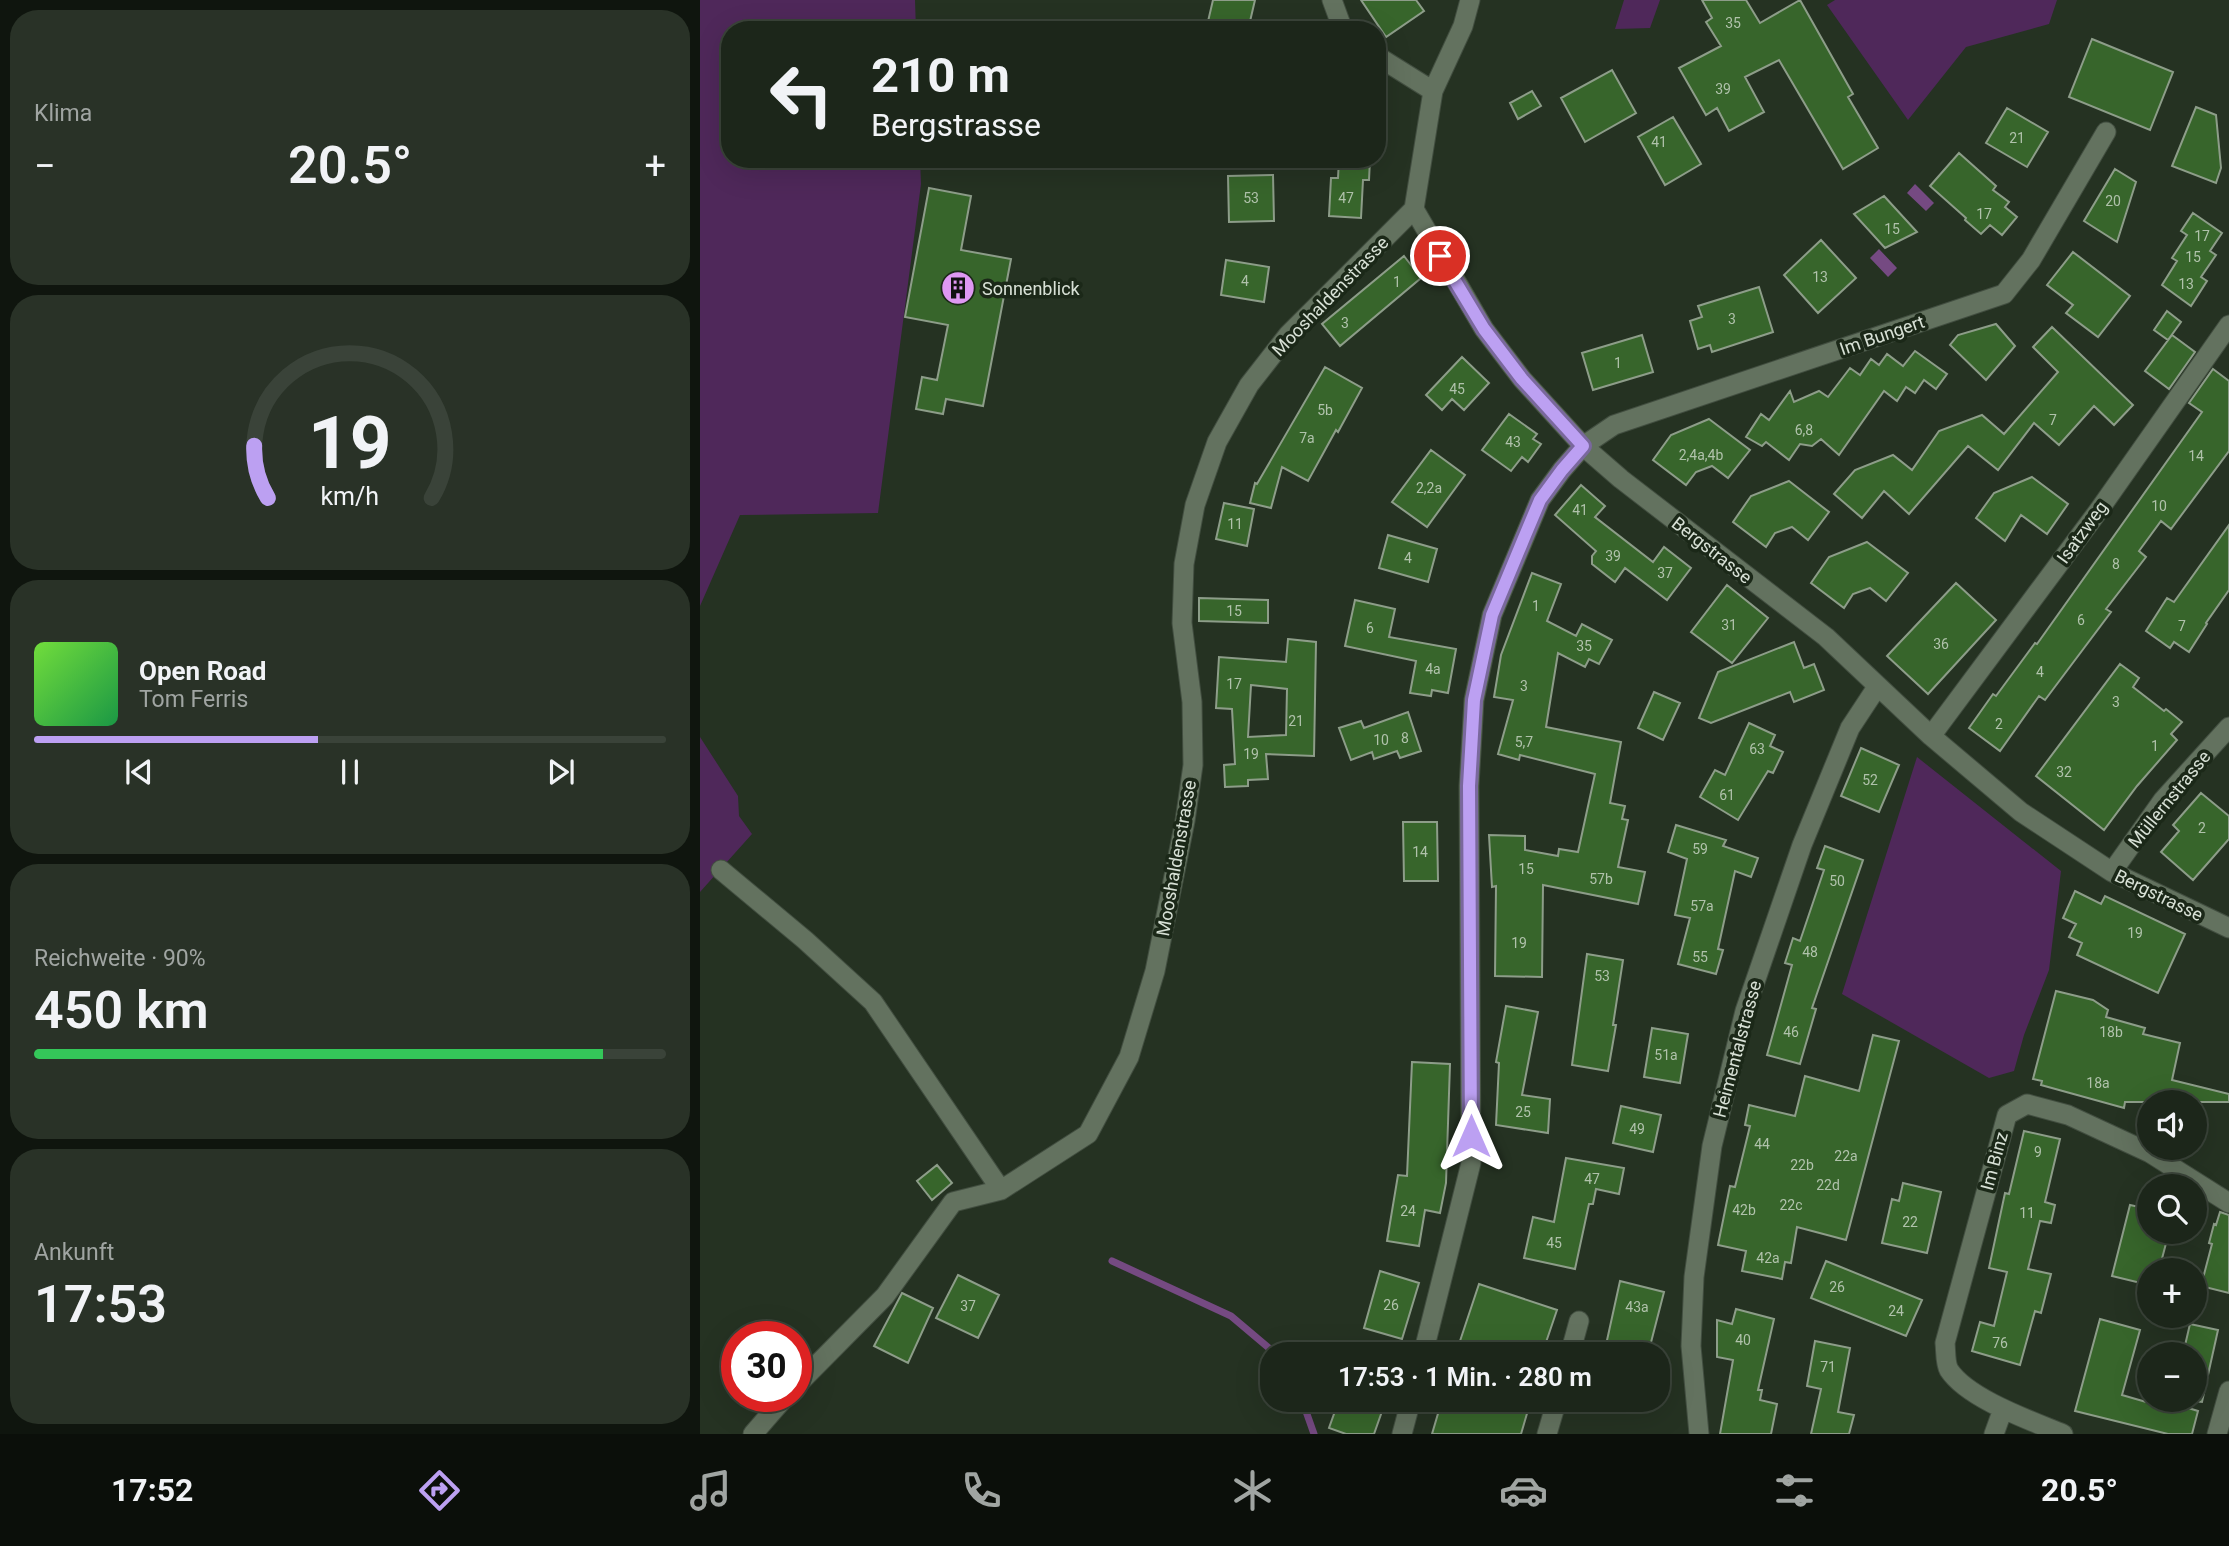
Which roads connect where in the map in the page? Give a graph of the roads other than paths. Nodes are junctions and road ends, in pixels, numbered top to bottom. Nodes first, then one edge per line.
1 (1332, 0) edge
2 (1469, 0) edge
3 (1339, 21) edge
4 (1386, 62) edge
5 (1433, 91) junction
6 (2106, 132) dead end
7 (1414, 209) junction
8 (2229, 325) edge
9 (1583, 446) junction
10 (1877, 687) junction
11 (2229, 727) edge
12 (1931, 736) junction
13 (721, 870) dead end
14 (2112, 872) junction
15 (2229, 928) edge
16 (1001, 1190) junction
17 (2229, 1203) edge
18 (1579, 1321) dead end
19 (1426, 1342) edge
20 (1573, 1342) edge
21 (812, 1370) edge
22 (2229, 1391) edge
23 (2003, 1409) junction
24 (770, 1412) edge
25 (1408, 1412) edge
26 (1553, 1412) edge
27 (753, 1434) edge
28 (1402, 1434) edge
29 (1547, 1434) edge
30 (1699, 1434) edge
31 (1994, 1434) edge
32 (2063, 1434) edge
33 (2217, 1434) edge

1 - 3 street
2 - 5 street
4 - 5 street
5 - 7 street
6 - 9 street, Im Bungert
7 - 9 street, Bergstrasse
7 - 16 street, Mooshaldenstrasse
8 - 12 street, Isatzweg
9 - 10 street, Bergstrasse
9 - 19 street, Im Bungert
10 - 12 street, Bergstrasse
10 - 30 street, Heimentalstrasse
11 - 14 street, Müllernstrasse
12 - 14 street, Bergstrasse
13 - 16 street
14 - 15 street, Bergstrasse
16 - 21 street, Mooshaldenstrasse
17 - 23 street, Im Binz
18 - 20 street
22 - 33 street
23 - 31 street
23 - 32 street
24 - 27 street
25 - 28 street
26 - 29 street

